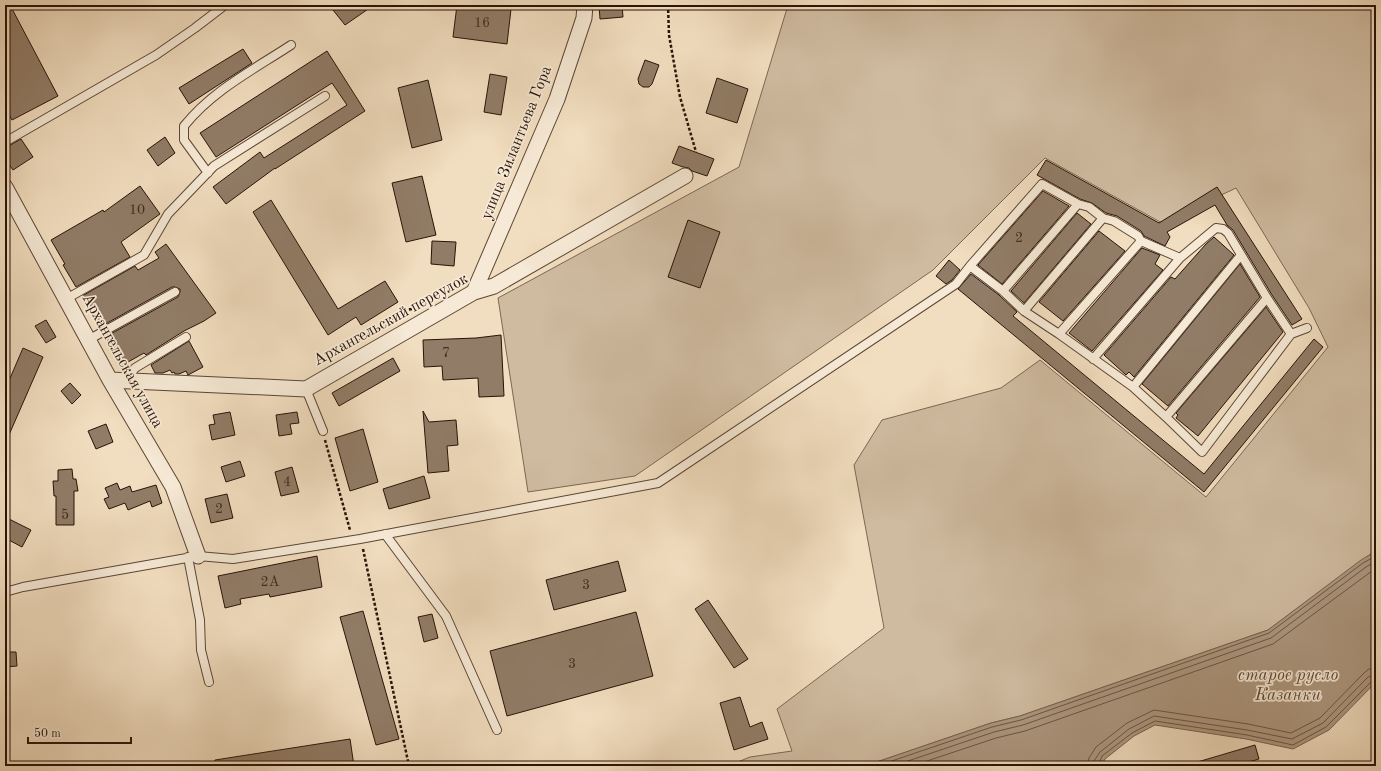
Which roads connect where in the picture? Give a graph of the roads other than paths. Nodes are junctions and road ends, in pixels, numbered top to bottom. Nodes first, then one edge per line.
1 (225, 5) edge
2 (585, 5) edge
3 (291, 45) dead end
4 (325, 96) dead end
5 (5, 142) edge
6 (208, 173) junction
7 (685, 176) dead end
8 (9, 183) edge
9 (1078, 204) junction
10 (1103, 218) junction
11 (1141, 241) junction
12 (1240, 255) junction
13 (1180, 258) junction
14 (970, 266) junction
15 (1004, 291) junction
16 (175, 292) dead end
17 (474, 292) junction
18 (1267, 298) junction
19 (66, 299) junction
20 (1024, 311) junction
21 (1307, 328) dead end
22 (1059, 334) junction
23 (1291, 334) junction
24 (186, 337) dead end
25 (88, 340) junction
26 (1093, 359) junction
27 (110, 380) junction
28 (126, 380) junction
29 (1133, 387) junction
30 (306, 389) junction
31 (1166, 416) junction
32 (323, 431) road end
33 (385, 534) junction
34 (193, 556) junction
35 (5, 592) edge
36 (209, 682) dead end
37 (497, 730) dead end

1 - 5 lane
2 - 17 street, улица Зилантьева Гора
3 - 6 lane
4 - 6 lane
6 - 19 lane
7 - 17 street, Архангельский переулок
8 - 19 street, Архангельская улица
9 - 10 lane
9 - 14 lane
9 - 15 lane
10 - 11 lane
10 - 20 lane
11 - 13 lane
11 - 22 lane
12 - 13 lane
12 - 18 lane
12 - 29 lane
13 - 26 lane
14 - 15 lane
14 - 33 lane
15 - 20 lane
16 - 25 lane
17 - 30 street, Архангельский переулок
18 - 23 lane
18 - 31 lane
19 - 25 street, Архангельская улица
20 - 22 lane
21 - 23 lane
22 - 26 lane
23 - 31 lane
24 - 28 lane
25 - 27 street, Архангельская улица
26 - 29 lane
27 - 28 street, Архангельский переулок
27 - 34 street, Архангельская улица
28 - 30 street, Архангельский переулок
29 - 31 lane
30 - 32 lane
33 - 34 lane
33 - 37 lane
34 - 35 lane
34 - 36 lane

